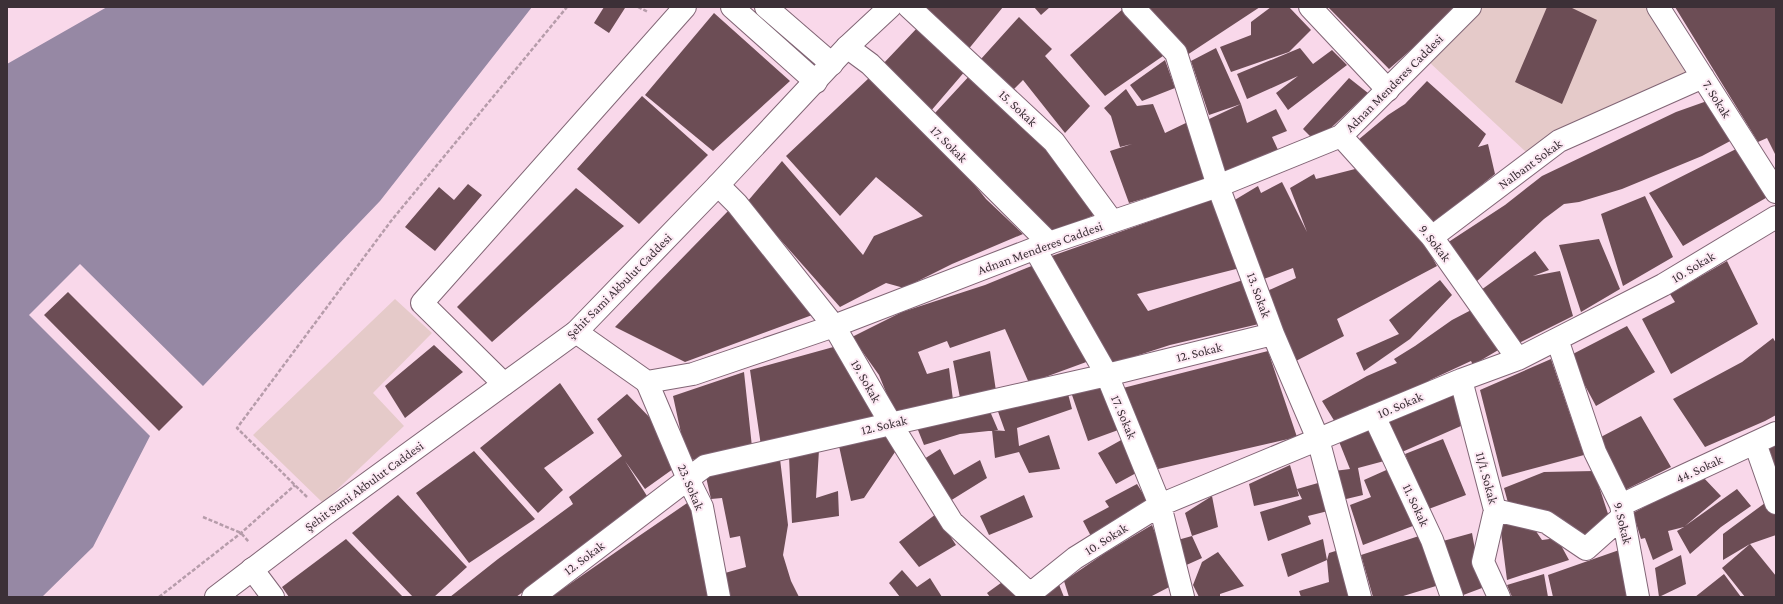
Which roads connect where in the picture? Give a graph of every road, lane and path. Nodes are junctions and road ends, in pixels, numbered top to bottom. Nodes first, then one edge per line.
1 (568, 7) edge
2 (685, 7) edge
3 (732, 7) edge
4 (766, 7) edge
5 (890, 7) edge
6 (909, 7) edge
7 (1133, 7) edge
8 (1310, 7) edge
9 (1470, 7) edge
10 (1658, 7) edge
11 (847, 47) junction
12 (832, 64) junction
13 (1703, 78) junction
14 (816, 82) junction
15 (1388, 90) junction
16 (1341, 136) junction
17 (718, 185) junction
18 (1218, 186) junction
19 (1776, 192) edge
20 (1776, 217) edge
21 (1112, 222) junction
22 (1432, 237) junction
23 (1042, 246) junction
24 (834, 326) junction
25 (576, 332) junction
26 (1273, 334) junction
27 (1557, 339) junction
28 (1518, 359) junction
29 (1107, 375) junction
30 (1462, 380) junction
31 (647, 382) junction
32 (504, 384) junction
33 (1374, 416) junction
34 (891, 424) junction
35 (1776, 433) edge
36 (1318, 439) junction
37 (1755, 443) junction
38 (688, 479) junction
39 (295, 485) junction
40 (1776, 503) edge
41 (1160, 505) junction
42 (1496, 510) junction
43 (1622, 511) junction
44 (324, 515) junction
45 (203, 517) dead end
46 (241, 533) junction
47 (258, 565) junction
48 (1031, 596) edge
49 (160, 597) edge
50 (216, 597) edge
51 (273, 597) edge
52 (533, 597) edge
53 (719, 597) edge
54 (1183, 597) edge
55 (1360, 597) edge
56 (1452, 597) edge
57 (1499, 597) edge
58 (1638, 597) edge

1 - 39 path
2 - 32 street
3 - 14 street
4 - 12 street
5 - 11 street, Şehit Sami Akbulut Caddesi
6 - 21 street, 15. Sokak
7 - 18 street, 13. Sokak
8 - 15 street
9 - 15 street, Adnan Menderes Caddesi
10 - 13 street, 7. Sokak
11 - 12 street, Şehit Sami Akbulut Caddesi
11 - 23 street, 17. Sokak
12 - 14 street, Şehit Sami Akbulut Caddesi
13 - 19 street, 7. Sokak
13 - 22 street, Nalbant Sokak
14 - 17 street, Şehit Sami Akbulut Caddesi
15 - 16 street, Adnan Menderes Caddesi
16 - 18 street, Adnan Menderes Caddesi
16 - 22 street, 9. Sokak
17 - 24 street, 19. Sokak
17 - 25 street, Şehit Sami Akbulut Caddesi
18 - 21 street, Adnan Menderes Caddesi
18 - 26 street, 13. Sokak
20 - 27 street, 10. Sokak
21 - 23 street, Adnan Menderes Caddesi
22 - 28 street, 9. Sokak
23 - 24 street, Adnan Menderes Caddesi
23 - 29 street, 17. Sokak
24 - 31 street, Adnan Menderes Caddesi
24 - 34 street, 19. Sokak
25 - 31 street
25 - 32 street, Şehit Sami Akbulut Caddesi
26 - 29 street, 12. Sokak
26 - 36 street, 13. Sokak
27 - 28 street, 10. Sokak
27 - 43 street, 9. Sokak
28 - 30 street, 10. Sokak
29 - 34 street, 12. Sokak
29 - 41 street, 17. Sokak
30 - 33 street, 10. Sokak
30 - 42 street, 11/1. Sokak
31 - 38 street, 23. Sokak
32 - 44 street, Şehit Sami Akbulut Caddesi
33 - 36 street, 10. Sokak
33 - 56 street, 11. Sokak
34 - 38 street, 12. Sokak
34 - 48 street, 19. Sokak
35 - 37 street, 44. Sokak
36 - 41 street, 10. Sokak
36 - 55 street, 13. Sokak
37 - 40 street
37 - 43 street, 44. Sokak
38 - 52 street, 12. Sokak
38 - 53 street, 23. Sokak
39 - 44 path
39 - 46 path
41 - 48 street, 10. Sokak
41 - 54 street, 17. Sokak
42 - 43 street, 44. Sokak
42 - 57 street, 11/1. Sokak
43 - 58 street, 9. Sokak
44 - 47 street, Şehit Sami Akbulut Caddesi
45 - 46 path
46 - 47 path
46 - 49 path
47 - 50 street, Şehit Sami Akbulut Caddesi
47 - 51 street

